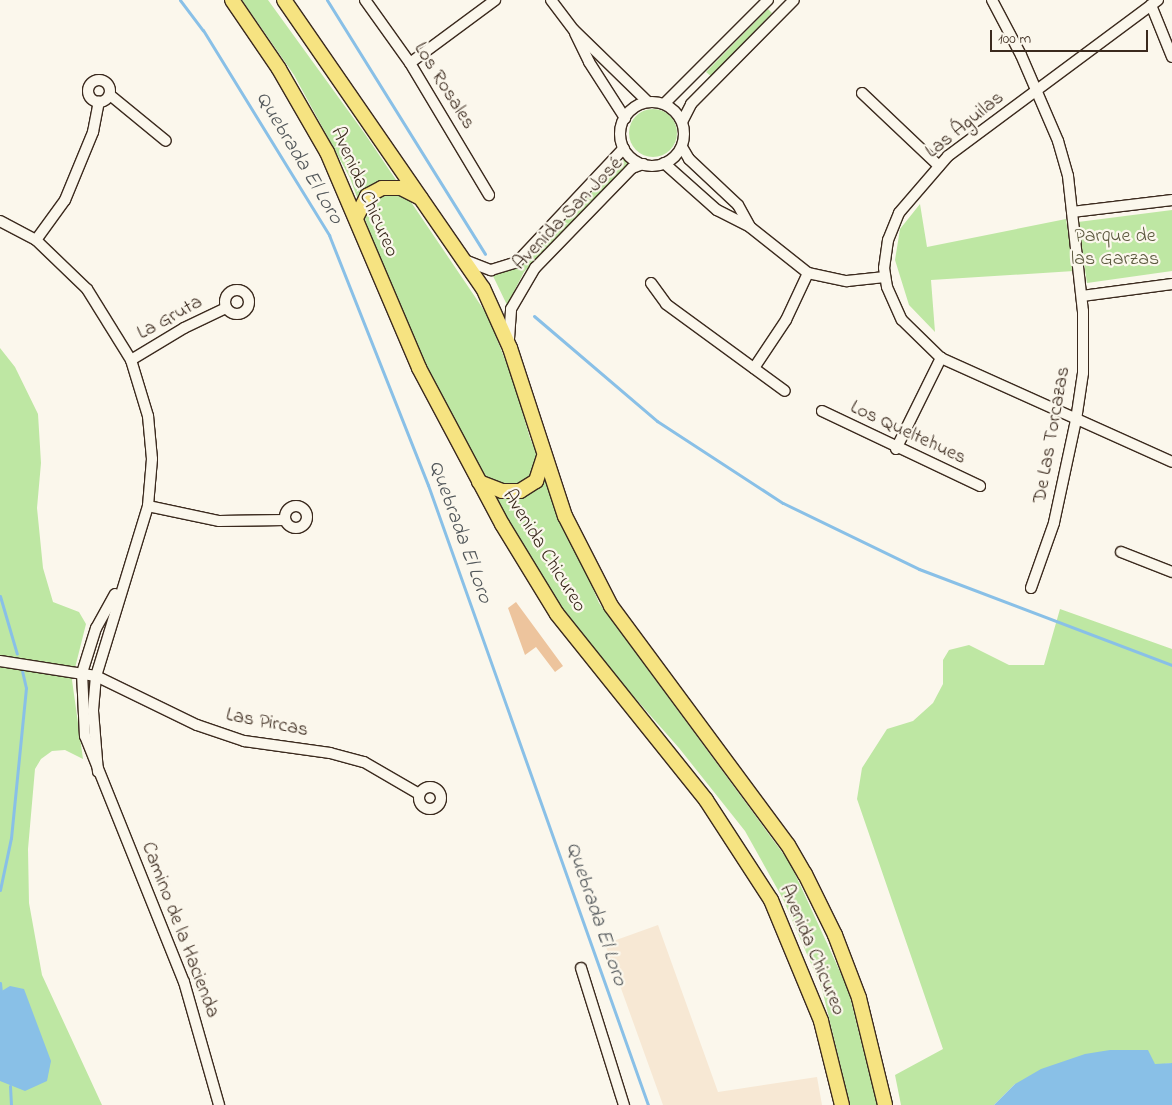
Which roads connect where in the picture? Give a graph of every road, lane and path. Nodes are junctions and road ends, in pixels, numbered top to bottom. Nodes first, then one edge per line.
1 (232, 0) edge
2 (284, 0) edge
3 (366, 0) edge
4 (495, 0) edge
5 (551, 0) edge
6 (768, 0) edge
7 (794, 0) edge
8 (992, 0) edge
9 (1154, 2) edge
10 (574, 30) junction
11 (1172, 57) edge
12 (410, 63) junction
13 (1037, 90) junction
14 (862, 92) dead end
15 (110, 95) junction
16 (99, 102) junction
17 (648, 102) junction
18 (664, 104) junction
19 (625, 118) junction
20 (682, 122) junction
21 (166, 141) dead end
22 (682, 147) junction
23 (624, 148) junction
24 (664, 163) junction
25 (643, 164) junction
26 (939, 166) junction
27 (489, 194) dead end
28 (424, 199) junction
29 (1172, 200) edge
30 (1072, 212) junction
31 (356, 218) junction
32 (0, 221) edge
33 (750, 227) junction
34 (36, 240) junction
35 (467, 261) junction
36 (808, 273) junction
37 (886, 278) junction
38 (651, 283) dead end
39 (1172, 284) edge
40 (1082, 296) junction
41 (226, 308) dead end
42 (510, 348) junction
43 (942, 358) junction
44 (131, 360) junction
45 (754, 368) junction
46 (785, 391) dead end
47 (822, 411) dead end
48 (1076, 420) junction
49 (896, 449) junction
50 (544, 457) junction
51 (1172, 462) edge
52 (479, 482) junction
53 (980, 486) dead end
54 (148, 506) junction
55 (285, 520) dead end
56 (1120, 552) dead end
57 (1172, 572) edge
58 (122, 585) junction
59 (1031, 588) dead end
60 (0, 661) edge
61 (82, 672) junction
62 (96, 676) junction
63 (98, 772) junction
64 (419, 794) dead end
65 (581, 968) dead end
66 (219, 1105) edge
67 (624, 1105) edge
68 (842, 1105) edge
69 (885, 1105) edge

1 - 31 main road, Avenida Chicureo
2 - 28 main road, Avenida Chicureo
3 - 12 street, Los Rosales
4 - 12 street
5 - 10 street
6 - 18 street
7 - 20 street
8 - 13 street, De Las Torcazas
9 - 11 street
9 - 13 street, Las Águilas
10 - 17 street
10 - 19 street
12 - 27 street, Los Rosales
13 - 26 street, Las Águilas
13 - 30 street, De Las Torcazas
14 - 26 street
15 - 16 street
15 - 16 street
15 - 21 street
16 - 34 street
17 - 18 street
17 - 19 street
18 - 20 street
19 - 23 street
20 - 22 street
22 - 24 street
22 - 33 street
23 - 25 street
23 - 35 street, Avenida San José
24 - 25 street
24 - 33 street
25 - 42 street, Avenida San José
26 - 37 street, Las Águilas
28 - 31 main road
28 - 35 main road, Avenida Chicureo
29 - 30 street
30 - 40 street, De Las Torcazas
31 - 52 main road, Avenida Chicureo
32 - 34 street, Camino de la Hacienda
33 - 36 street
34 - 44 street, Camino de la Hacienda
35 - 42 main road, Avenida Chicureo
36 - 37 street
36 - 45 street
37 - 43 street, Las Águilas
38 - 45 street
39 - 40 street
40 - 48 street, De Las Torcazas
41 - 44 street, La Gruta
42 - 50 main road, Avenida Chicureo
43 - 48 street, Las Águilas
43 - 49 street
44 - 54 street, Camino de la Hacienda
45 - 46 street
47 - 49 street, Los Queltehues
48 - 51 street, Las Águilas
48 - 59 street, De Las Torcazas
49 - 53 street, Los Queltehues
50 - 52 main road
50 - 69 main road, Avenida Chicureo
52 - 68 main road, Avenida Chicureo
54 - 55 street
54 - 58 street, Camino de la Hacienda
56 - 57 street
58 - 61 street, Camino de la Hacienda
58 - 62 street, Camino de la Hacienda
60 - 61 street, Las Pircas
61 - 62 street, Las Pircas
61 - 63 street, Camino de la Hacienda
62 - 63 street, Camino de la Hacienda
62 - 64 street, Las Pircas
63 - 66 street, Camino de la Hacienda
65 - 67 street

